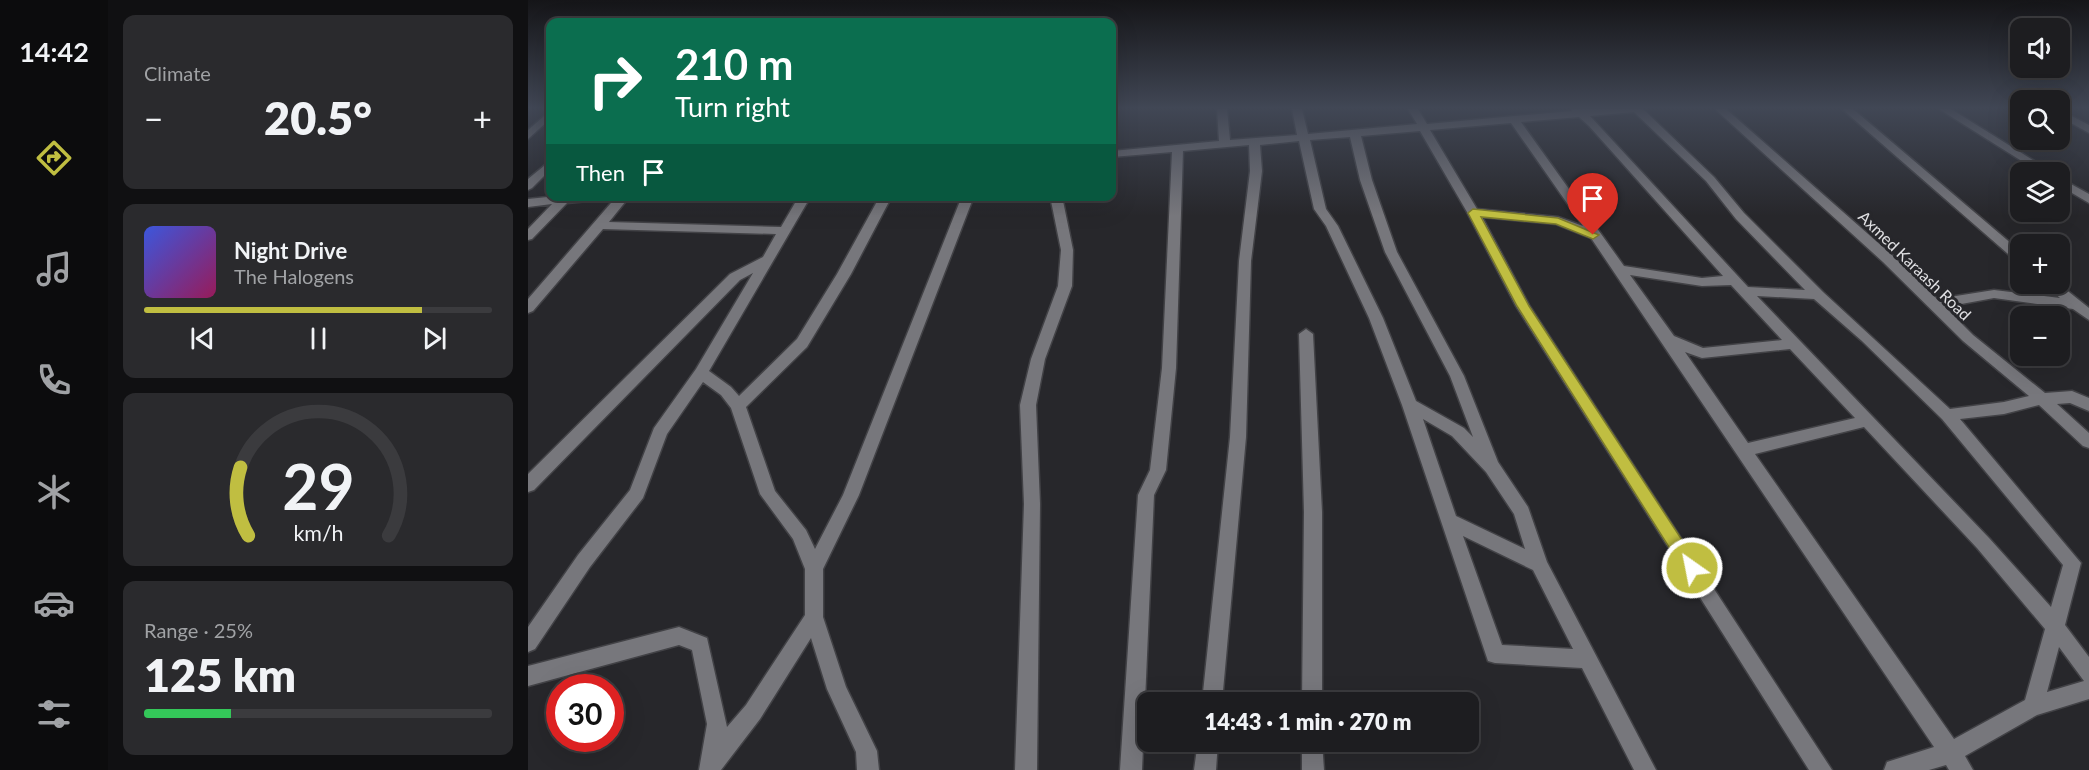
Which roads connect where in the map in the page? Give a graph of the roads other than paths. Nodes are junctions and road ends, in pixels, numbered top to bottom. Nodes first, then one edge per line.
1 (1214, 145) edge
2 (1254, 145) edge
3 (1305, 145) edge
4 (1358, 145) edge
5 (1436, 145) edge
6 (1526, 145) edge
7 (1612, 145) edge
8 (1674, 145) edge
9 (1759, 145) edge
10 (1889, 145) edge
11 (2002, 145) edge
12 (1178, 148) junction
13 (1116, 154) edge
14 (2030, 162) edge
15 (546, 168) edge
16 (528, 186) edge
17 (2070, 187) edge
18 (2089, 199) edge
19 (546, 201) edge
20 (562, 201) edge
21 (620, 201) edge
22 (802, 201) edge
23 (883, 201) edge
24 (966, 201) edge
25 (1057, 201) edge
26 (528, 203) edge
27 (1473, 213) junction
28 (601, 225) junction
29 (785, 231) junction
30 (1593, 235) junction
31 (528, 236) edge
32 (2010, 248) edge
33 (768, 259) junction
34 (1617, 268) junction
35 (1739, 286) junction
36 (2063, 294) edge
37 (1818, 295) junction
38 (1934, 304) junction
39 (2076, 305) junction
40 (528, 308) edge
41 (2089, 315) edge
42 (1306, 334) dead end
43 (1669, 340) junction
44 (1794, 344) junction
45 (701, 374) junction
46 (2042, 399) junction
47 (1410, 405) junction
48 (2089, 405) edge
49 (738, 406) junction
50 (1947, 415) junction
51 (1866, 421) junction
52 (2089, 442) edge
53 (1744, 450) junction
54 (1492, 467) junction
55 (528, 485) edge
56 (1450, 521) junction
57 (1539, 564) junction
58 (814, 569) junction
59 (814, 617) junction
60 (2054, 622) junction
61 (528, 643) edge
62 (1588, 659) junction
63 (2089, 673) edge
64 (528, 676) edge
65 (2089, 689) edge
66 (1213, 692) edge
67 (1312, 692) edge
68 (2032, 706) junction
69 (1207, 752) edge
70 (1312, 752) edge
71 (1950, 753) junction
72 (711, 766) edge
73 (868, 770) edge
74 (1026, 770) edge
75 (1131, 770) edge
76 (1205, 770) edge
77 (1312, 770) edge
78 (1645, 770) edge
79 (1821, 770) edge
80 (1895, 770) edge
81 (1962, 770) edge

1 - 12 street
2 - 66 street
3 - 47 street
4 - 54 street
5 - 27 street
6 - 30 street
7 - 35 street
8 - 37 street
9 - 38 street, Axmed Karaash Road
10 - 32 street
11 - 14 street
12 - 13 street
12 - 75 street
15 - 16 street
17 - 18 street
19 - 26 street
20 - 31 street
21 - 28 street
22 - 29 street
23 - 49 street
24 - 58 street
25 - 74 street
27 - 30 street
27 - 79 street
28 - 29 street
28 - 40 street
29 - 33 street
30 - 34 street
33 - 45 street
33 - 55 street
34 - 35 street
34 - 43 street
35 - 37 street
35 - 44 street
36 - 39 street
37 - 50 street
38 - 39 street
38 - 46 street, Axmed Karaash Road
39 - 41 street
42 - 67 street
43 - 44 street
43 - 53 street
44 - 51 street
45 - 49 street
45 - 61 street
46 - 48 street
46 - 50 street
46 - 52 street, Axmed Karaash Road
47 - 54 street
47 - 56 street
49 - 58 street
50 - 60 street
51 - 53 street
51 - 60 street
53 - 71 street
54 - 57 street
56 - 57 street
56 - 62 street
57 - 62 street
58 - 59 street
59 - 72 street
59 - 73 street
60 - 63 street
60 - 68 street
62 - 78 street
64 - 72 street
65 - 68 street
68 - 71 street
69 - 76 street
70 - 77 street
71 - 80 street
71 - 81 street

